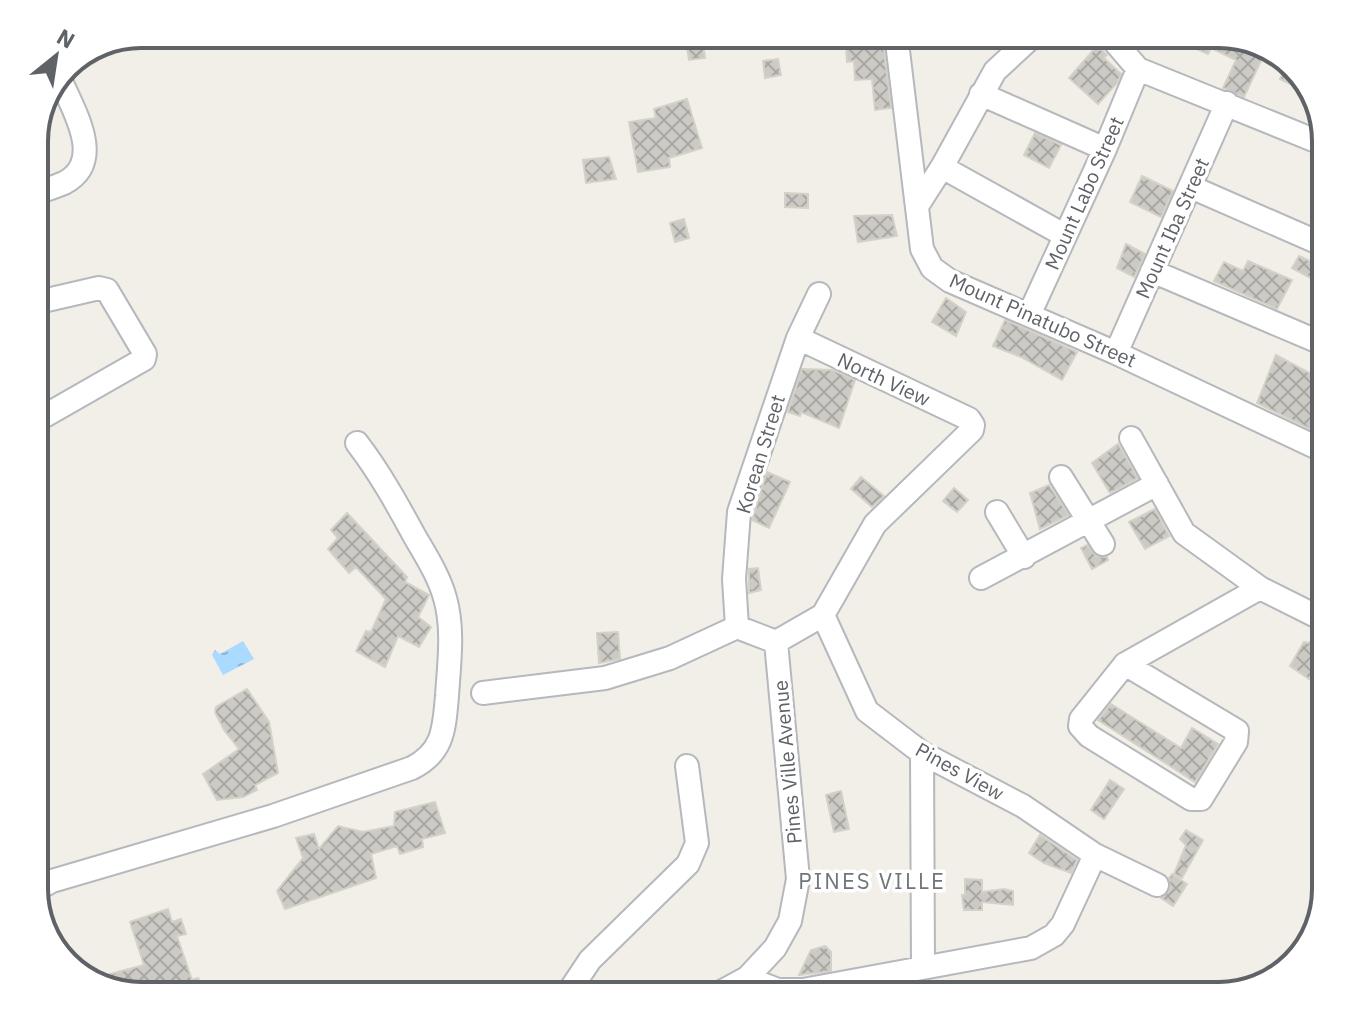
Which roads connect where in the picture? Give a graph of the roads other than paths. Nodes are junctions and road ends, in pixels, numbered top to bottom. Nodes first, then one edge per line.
1 (898, 48) edge
2 (1020, 48) edge
3 (1120, 48) edge
4 (1138, 69) junction
5 (981, 94) junction
6 (67, 96) edge
7 (1227, 103) junction
8 (1312, 139) edge
9 (1105, 149) junction
10 (942, 167) junction
11 (1191, 187) junction
12 (48, 189) edge
13 (919, 203) junction
14 (1064, 235) junction
15 (1312, 240) edge
16 (1152, 271) junction
17 (819, 294) dead end
18 (48, 300) edge
19 (1029, 315) junction
20 (798, 338) junction
21 (1312, 339) edge
22 (1116, 353) junction
23 (48, 414) edge
24 (1131, 438) dead end
25 (357, 443) dead end
26 (1312, 445) edge
27 (1061, 477) dead end
28 (1157, 484) junction
29 (997, 512) dead end
30 (1087, 521) junction
31 (1103, 544) dead end
32 (1024, 557) junction
33 (981, 578) dead end
34 (1260, 588) junction
35 (1312, 614) edge
36 (823, 615) junction
37 (737, 627) junction
38 (776, 642) junction
39 (1125, 664) junction
40 (483, 693) dead end
41 (922, 753) junction
42 (687, 766) dead end
43 (1095, 855) junction
44 (48, 883) edge
45 (1157, 885) dead end
46 (923, 967) junction
47 (747, 978) junction
48 (575, 982) edge
49 (740, 982) edge
50 (757, 982) edge
51 (845, 982) edge

1 - 13 street, Mount Pinatubo Street
2 - 5 street
3 - 4 street
4 - 7 street
4 - 9 street, Mount Labo Street
5 - 9 street
5 - 10 street
6 - 12 street
7 - 8 street
7 - 11 street, Mount Iba Street
9 - 14 street, Mount Labo Street
10 - 13 street
10 - 14 street
11 - 15 street
11 - 16 street, Mount Iba Street
13 - 19 street, Mount Pinatubo Street
14 - 19 street, Mount Labo Street
16 - 21 street
16 - 22 street, Mount Iba Street
17 - 20 street, Korean Street
18 - 23 street
19 - 22 street, Mount Pinatubo Street
20 - 36 street, North View
20 - 37 street, Korean Street
22 - 26 street, Mount Pinatubo Street
24 - 28 street
25 - 44 street
27 - 30 street
28 - 30 street
28 - 34 street
29 - 32 street
30 - 31 street
30 - 32 street
32 - 33 street
34 - 35 street
34 - 39 street
36 - 38 street
36 - 41 street, Pines View
37 - 38 street
37 - 40 street
38 - 47 street, Pines Ville Avenue
39 - 39 street
41 - 43 street, Pines View
41 - 46 street
42 - 48 street
43 - 45 street, Pines View
43 - 46 street
46 - 51 street
47 - 49 street, Pines Ville Avenue
47 - 50 street

